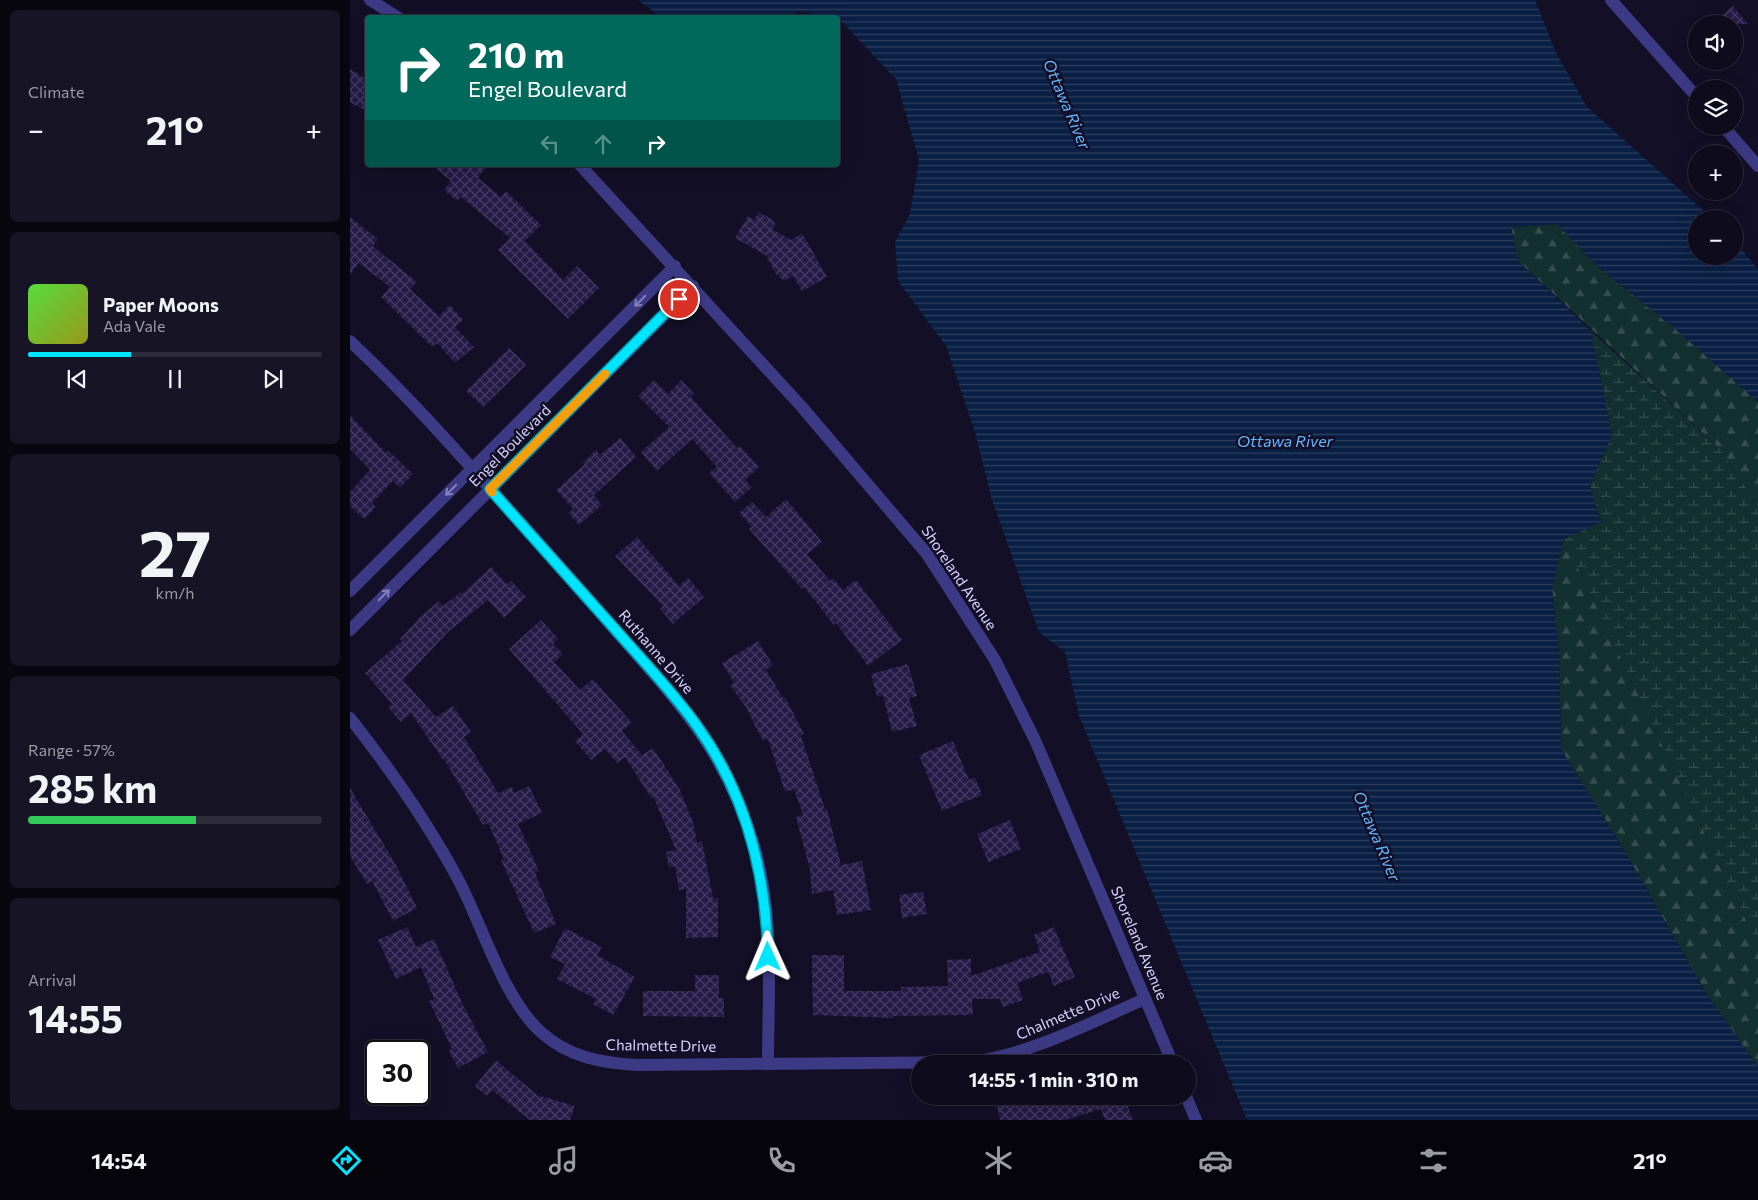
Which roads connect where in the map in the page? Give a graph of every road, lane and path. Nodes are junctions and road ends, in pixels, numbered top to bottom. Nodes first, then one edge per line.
1 (370, 0) edge
2 (1611, 0) edge
3 (394, 15) edge
4 (1688, 87) edge
5 (1731, 135) edge
6 (1758, 166) edge
7 (582, 167) edge
8 (675, 266) junction
9 (693, 286) junction
10 (350, 341) edge
11 (472, 468) junction
12 (490, 489) junction
13 (350, 591) edge
14 (350, 630) edge
15 (350, 718) edge
16 (1145, 999) junction
17 (1169, 1055) edge
18 (768, 1064) junction
19 (1190, 1105) edge
20 (1196, 1120) edge

1 - 3 street
2 - 4 street
5 - 6 street
7 - 8 street, Shoreland Avenue
8 - 9 street, Shoreland Avenue
8 -> 11 street, Engel Boulevard
9 - 12 street, Engel Boulevard
9 - 16 street, Shoreland Avenue
10 - 11 street, Ruthanne Drive
11 - 12 street, Ruthanne Drive
11 -> 13 street, Engel Boulevard
14 -> 12 street, Engel Boulevard
12 - 18 street, Ruthanne Drive
15 - 18 street, Chalmette Drive
16 - 17 street, Shoreland Avenue
16 - 18 street, Chalmette Drive
19 - 20 street

